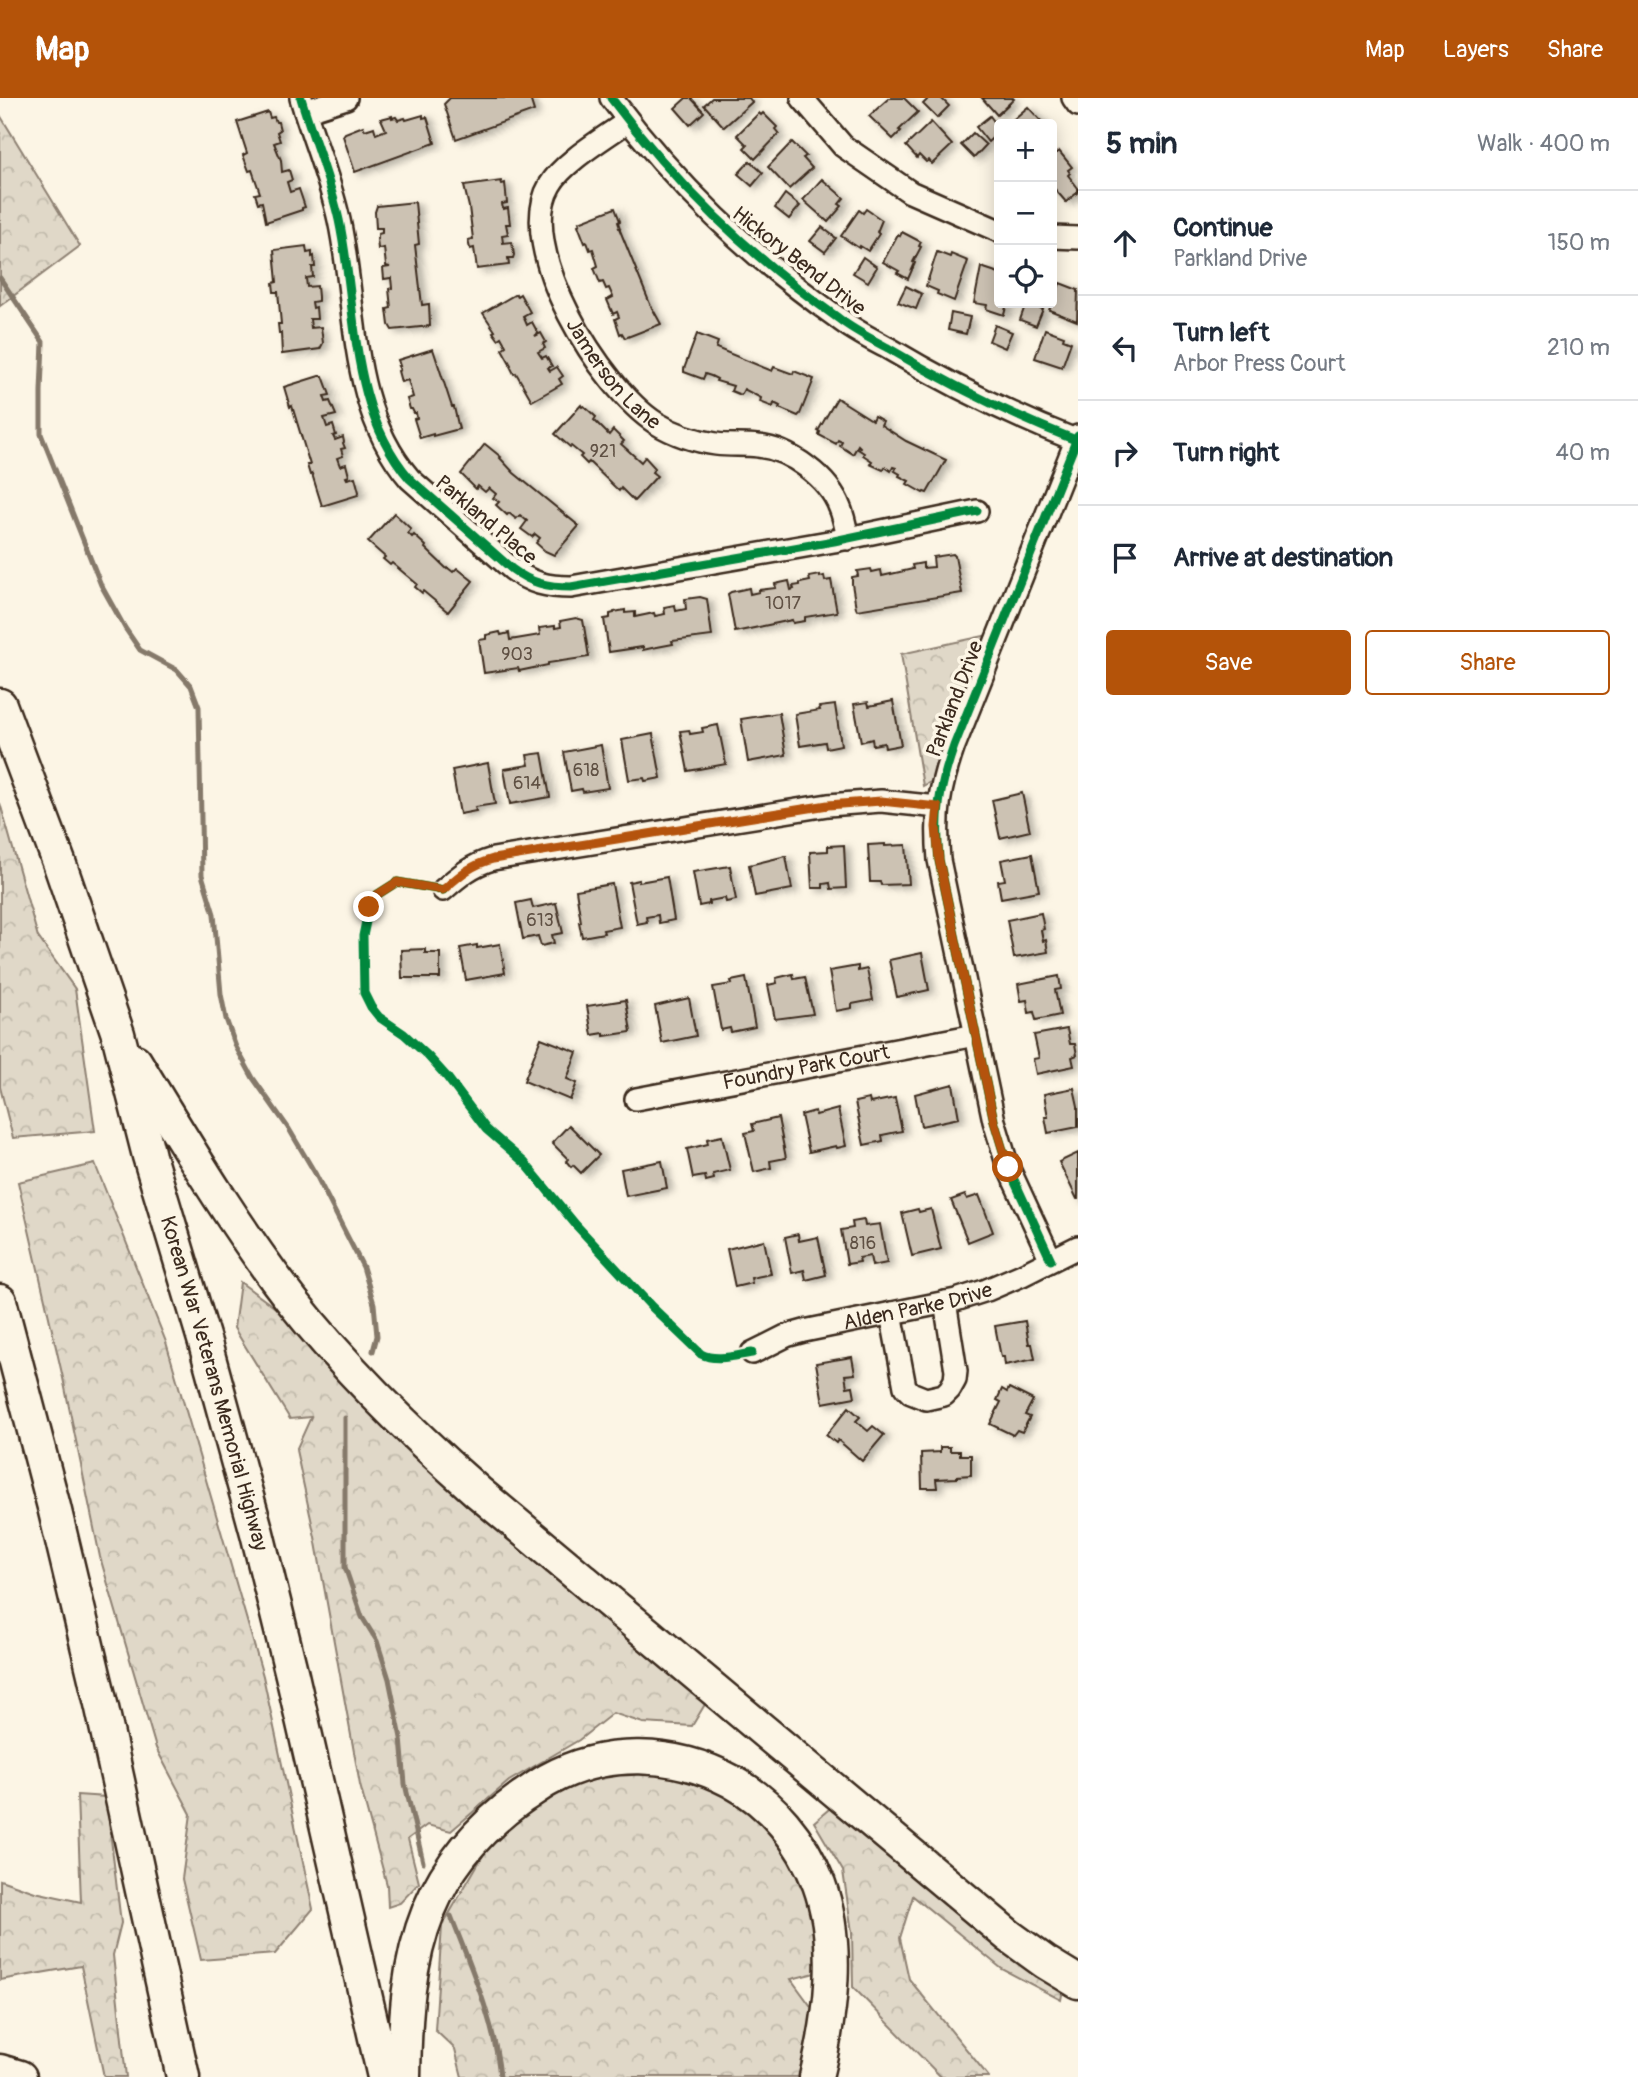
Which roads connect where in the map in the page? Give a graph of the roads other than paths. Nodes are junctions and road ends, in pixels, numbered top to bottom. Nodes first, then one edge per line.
1 (346, 98) edge
2 (611, 98) edge
3 (802, 98) edge
4 (1073, 98) edge
5 (303, 105) edge
6 (1078, 105) edge
7 (628, 121) junction
8 (994, 229) edge
9 (1057, 237) edge
10 (1078, 238) edge
11 (1077, 439) edge
12 (977, 511) dead end
13 (848, 539) junction
14 (0, 705) edge
15 (938, 807) junction
16 (443, 890) dead end
17 (118, 1034) junction
18 (976, 1035) junction
19 (636, 1099) dead end
20 (1078, 1247) edge
21 (1051, 1260) junction
22 (0, 1301) edge
23 (945, 1302) junction
24 (891, 1313) junction
25 (752, 1353) dead end
26 (1078, 1982) edge
27 (0, 2071) edge
28 (20, 2077) edge
29 (183, 2077) edge
30 (384, 2077) edge
31 (404, 2077) edge
32 (816, 2077) edge

1 - 5 street
2 - 7 street, Hickory Bend Drive
3 - 8 street
4 - 6 street
5 - 13 street, Parkland Place
7 - 11 street, Hickory Bend Drive
7 - 13 street, Jamerson Lane
9 - 10 street
11 - 15 street, Parkland Drive
12 - 13 street, Parkland Place
14 - 17 highway, Korean War Veterans Memorial Highway
15 - 16 street
15 - 18 street, Parkland Drive
17 - 26 highway
17 - 30 highway, Korean War Veterans Memorial Highway
18 - 19 street, Foundry Park Court
18 - 21 street, Parkland Drive
20 - 21 street, Alden Parke Drive
21 - 23 street, Alden Parke Drive
22 - 29 highway
23 - 24 street, Alden Parke Drive
23 - 24 street
24 - 25 street, Alden Parke Drive
27 - 28 highway
31 - 32 highway

